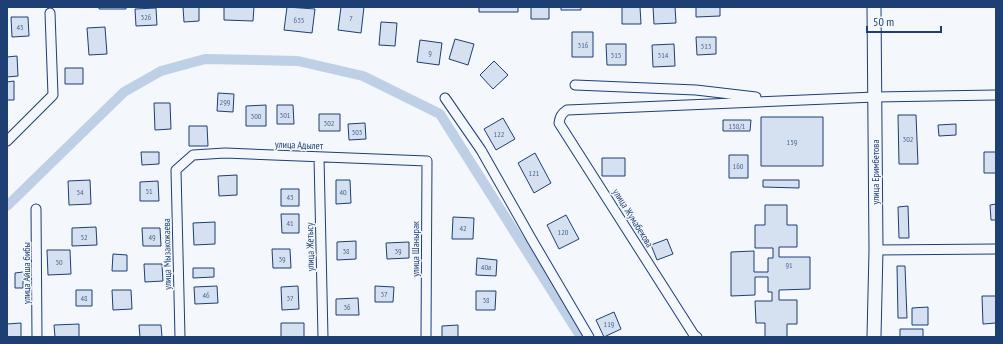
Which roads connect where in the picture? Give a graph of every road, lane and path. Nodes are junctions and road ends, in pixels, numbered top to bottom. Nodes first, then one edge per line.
1 (874, 7) edge
2 (50, 13) dead end
3 (575, 85) dead end
4 (996, 95) edge
5 (875, 96) junction
6 (445, 98) dead end
7 (783, 101) junction
8 (7, 141) edge
9 (319, 157) junction
10 (427, 161) joint
11 (176, 170) joint
12 (36, 209) dead end
13 (996, 249) edge
14 (876, 250) junction
15 (37, 337) edge
16 (180, 337) edge
17 (323, 337) edge
18 (426, 337) edge
19 (589, 337) edge
20 (697, 337) edge
21 (874, 337) edge

1 - 5 main road, улица Еримбетова
2 - 8 street
3 - 7 street
4 - 5 street
5 - 7 street
5 - 14 main road, улица Еримбетова
6 - 19 street
7 - 20 street, улица Жумабекова
9 - 10 street, улица Адылет
9 - 11 street, улица Адылет
9 - 17 street, улица Жетысу
10 - 18 street, улица Шанырак
11 - 16 street, улица Мызакожаева
12 - 15 street, улица Айша бибы
13 - 14 street
14 - 21 main road, улица Еримбетова

